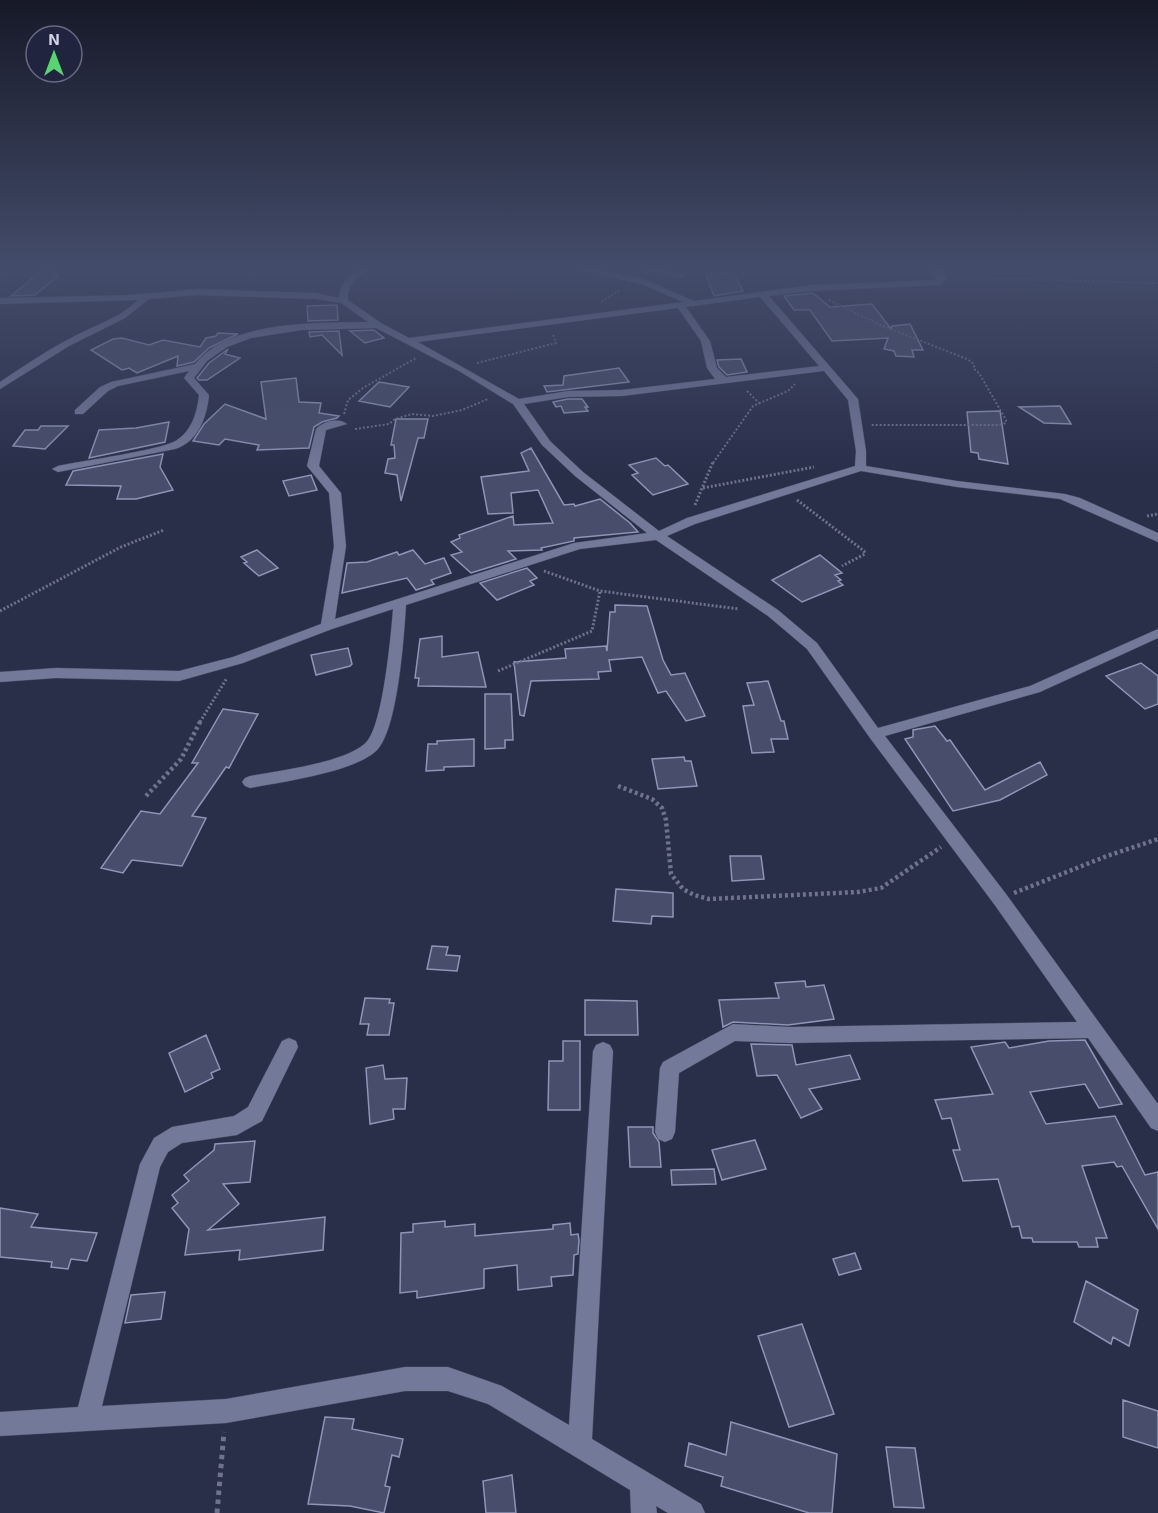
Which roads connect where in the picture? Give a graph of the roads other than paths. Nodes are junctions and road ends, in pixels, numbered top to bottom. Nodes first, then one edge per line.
1 (81, 337) edge
2 (251, 337) edge
3 (398, 337) edge
4 (442, 337) edge
5 (702, 337) edge
6 (799, 337) edge
7 (406, 341) junction
8 (195, 368) junction
9 (826, 368) junction
10 (723, 380) junction
11 (0, 386) edge
12 (517, 402) junction
13 (79, 412) dead end
14 (342, 424) road end
15 (860, 468) junction
16 (58, 469) dead end
17 (658, 536) junction
18 (1158, 538) edge
19 (400, 604) junction
20 (327, 626) junction
21 (1158, 633) edge
22 (0, 677) edge
23 (874, 734) junction
24 (250, 782) dead end
25 (1093, 1030) junction
26 (289, 1047) dead end
27 (603, 1051) dead end
28 (1158, 1121) edge
29 (665, 1132) dead end
30 (87, 1420) junction
31 (0, 1424) edge
32 (580, 1444) junction
33 (642, 1481) junction
34 (644, 1513) edge
35 (692, 1513) edge

1 - 11 street
2 - 8 street
3 - 7 street
4 - 7 street
5 - 10 street
6 - 9 street
7 - 12 street
8 - 13 street
8 - 16 street
9 - 10 street
9 - 15 street
10 - 12 street
12 - 17 street
14 - 20 street
15 - 17 street
15 - 18 street
17 - 19 street
17 - 23 street
19 - 20 street
19 - 24 street
20 - 22 street
21 - 23 street
23 - 25 street
25 - 28 street
25 - 29 street
26 - 30 street
27 - 32 street
30 - 31 street
30 - 32 street
32 - 33 street
33 - 34 street
33 - 35 street

